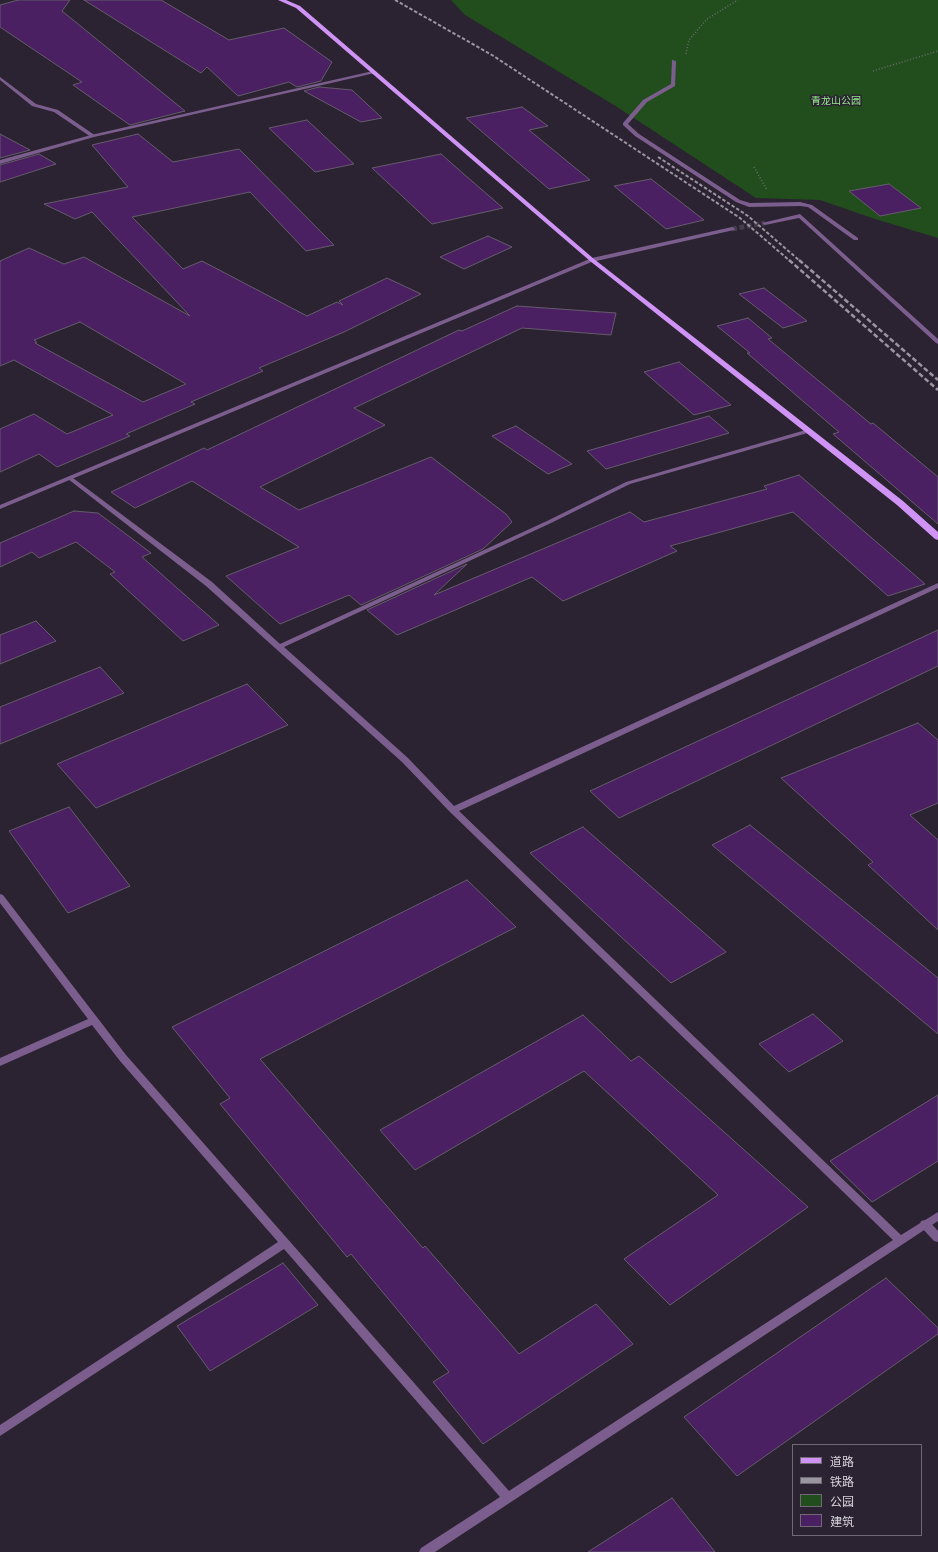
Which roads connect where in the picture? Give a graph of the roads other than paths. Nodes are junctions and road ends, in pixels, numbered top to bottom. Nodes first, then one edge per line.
1 (281, 0) edge
2 (674, 62) road end
3 (373, 72) junction
4 (0, 78) edge
5 (93, 136) junction
6 (0, 162) edge
7 (765, 223) tunnel mouth
8 (732, 229) tunnel mouth
9 (856, 239) dead end
10 (592, 260) junction
11 (938, 342) edge
12 (809, 431) junction
13 (71, 479) junction
14 (0, 507) edge
15 (938, 537) edge
16 (938, 585) edge
17 (279, 647) junction
18 (453, 810) junction
19 (0, 897) edge
20 (94, 1020) junction
21 (0, 1062) edge
22 (938, 1216) edge
23 (925, 1224) junction
24 (938, 1238) edge
25 (900, 1240) junction
26 (285, 1243) junction
27 (0, 1431) edge
28 (508, 1498) junction
29 (425, 1552) edge

1 - 3 main road
2 - 9 street
3 - 5 street
3 - 10 main road
4 - 5 street
5 - 6 street
7 - 11 street
8 - 10 street
10 - 12 main road
10 - 13 street
12 - 15 main road
12 - 17 street
13 - 14 street
13 - 17 street
16 - 18 street
17 - 18 street
18 - 25 street
19 - 20 street
20 - 21 street
20 - 26 street
22 - 23 street
23 - 24 street
23 - 25 street
25 - 28 street
26 - 27 street
26 - 28 street
28 - 29 street

